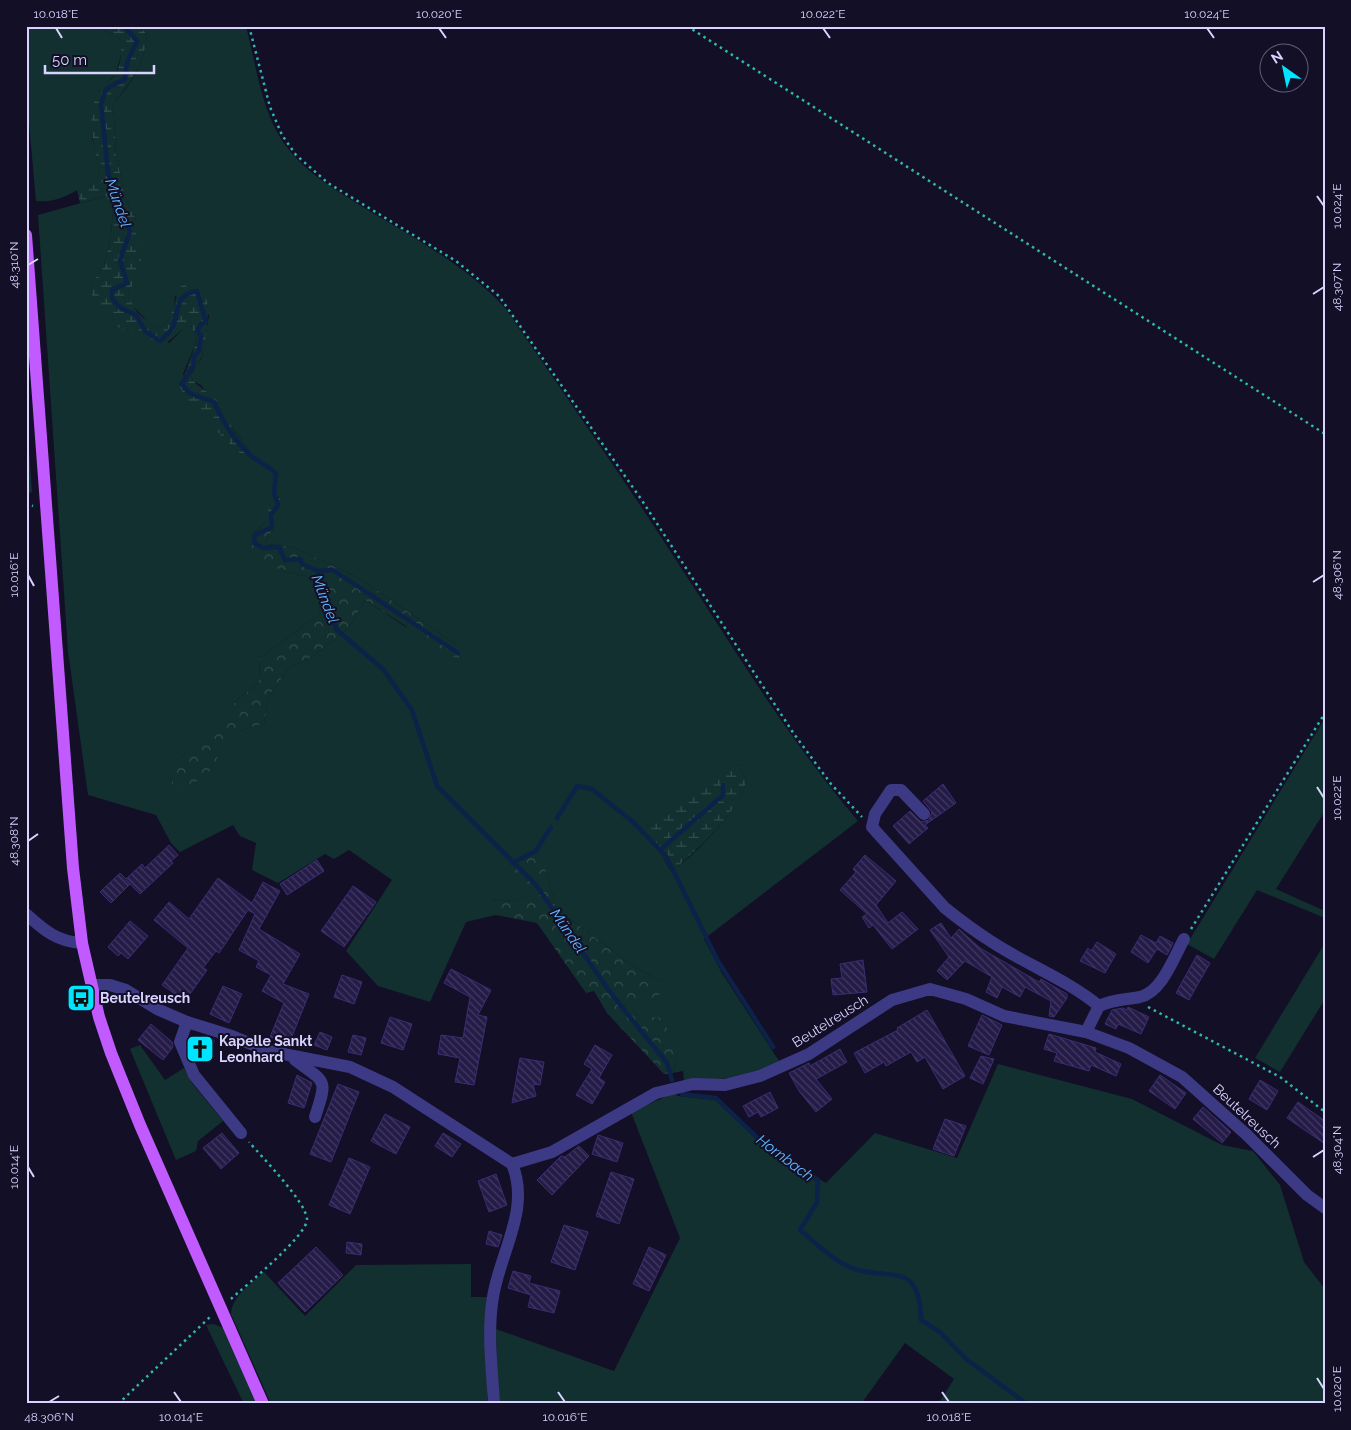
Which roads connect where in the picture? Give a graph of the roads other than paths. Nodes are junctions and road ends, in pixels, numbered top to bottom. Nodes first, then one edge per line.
1 (26, 234) edge
2 (924, 814) dead end
3 (26, 914) edge
4 (1184, 939) road end
5 (82, 943) junction
6 (91, 985) junction
7 (1098, 1006) junction
8 (187, 1022) junction
9 (1086, 1032) junction
10 (295, 1057) junction
11 (315, 1117) dead end
12 (241, 1132) road end
13 (512, 1164) junction
14 (1325, 1208) edge
15 (264, 1404) edge
16 (494, 1404) edge

1 - 5 main road
2 - 7 street
3 - 5 street
4 - 7 street
5 - 6 main road
6 - 8 street
6 - 15 main road
7 - 9 street
8 - 10 street
8 - 12 street
9 - 13 street, Beutelreusch
9 - 14 street, Beutelreusch
10 - 11 street
10 - 13 street
13 - 16 street

